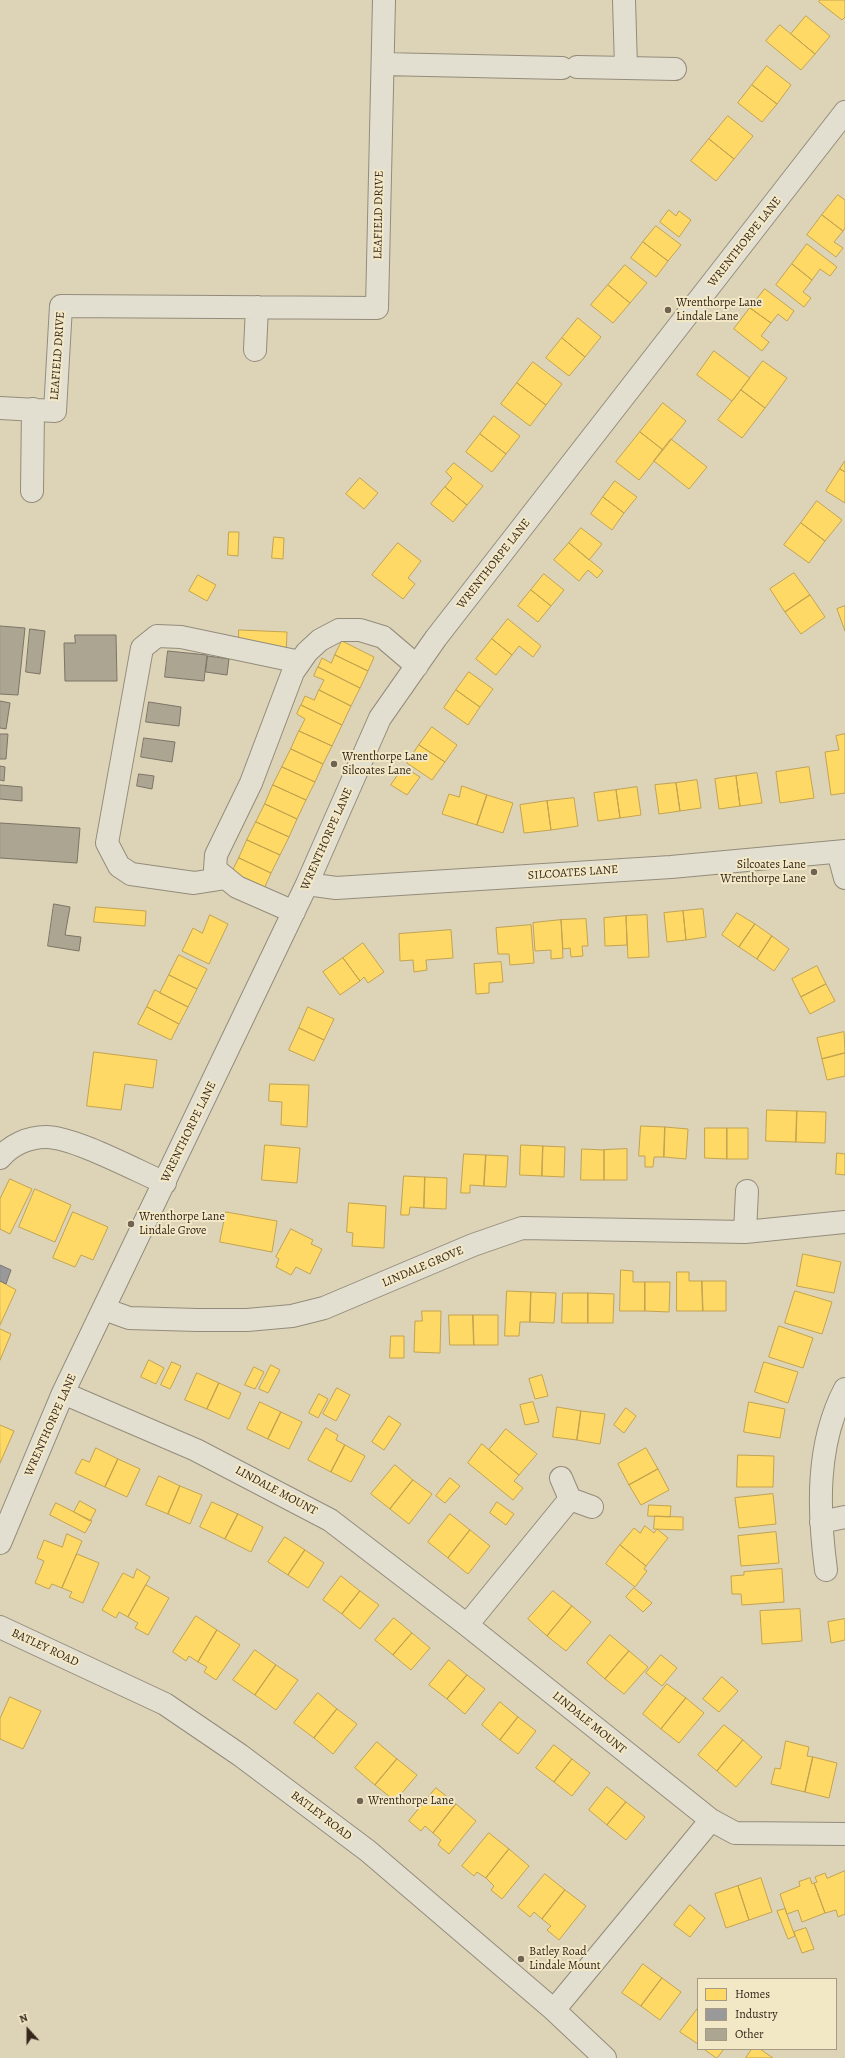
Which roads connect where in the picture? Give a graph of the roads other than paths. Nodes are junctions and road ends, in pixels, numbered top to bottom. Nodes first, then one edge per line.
1 (384, 0) edge
2 (624, 0) edge
3 (383, 64) junction
4 (626, 66) junction
5 (675, 69) dead end
6 (845, 112) edge
7 (257, 307) junction
8 (255, 350) dead end
9 (0, 408) edge
10 (33, 409) junction
11 (32, 491) dead end
12 (300, 662) junction
13 (417, 666) junction
14 (842, 852) edge
15 (226, 878) junction
16 (845, 878) edge
17 (307, 884) junction
18 (294, 912) junction
19 (0, 1158) edge
20 (165, 1183) junction
21 (747, 1191) dead end
22 (845, 1222) edge
23 (745, 1232) junction
24 (104, 1308) junction
25 (845, 1388) edge
26 (63, 1393) junction
27 (561, 1478) dead end
28 (570, 1499) junction
29 (592, 1507) dead end
30 (845, 1518) edge
31 (821, 1522) junction
32 (0, 1543) edge
33 (826, 1570) dead end
34 (467, 1625) junction
35 (0, 1627) edge
36 (711, 1820) junction
37 (845, 1834) edge
38 (554, 2010) junction
39 (605, 2058) edge

1 - 3 street, LEAFIELD DRIVE
2 - 4 street
3 - 4 street
3 - 7 street, LEAFIELD DRIVE
4 - 5 street
6 - 13 street, WRENTHORPE LANE
7 - 8 street
7 - 10 street, LEAFIELD DRIVE
9 - 10 street, LEAFIELD DRIVE
10 - 11 street, LEAFIELD DRIVE
12 - 13 street
12 - 15 street
12 - 15 street
13 - 17 street, WRENTHORPE LANE
14 - 16 street, SILCOATES LANE
14 - 17 street, SILCOATES LANE
15 - 18 street
17 - 18 street, WRENTHORPE LANE
18 - 20 street, WRENTHORPE LANE
19 - 20 street
20 - 24 street, WRENTHORPE LANE
21 - 23 street
22 - 23 street, LINDALE GROVE
23 - 24 street, LINDALE GROVE
24 - 26 street, WRENTHORPE LANE
25 - 31 street
26 - 32 street, WRENTHORPE LANE
26 - 34 street, LINDALE MOUNT
27 - 28 street
28 - 29 street
28 - 34 street
30 - 31 street
31 - 33 street
34 - 36 street, LINDALE MOUNT
35 - 38 street, BATLEY ROAD
36 - 37 street, LINDALE MOUNT
36 - 38 street
38 - 39 street, BATLEY ROAD

